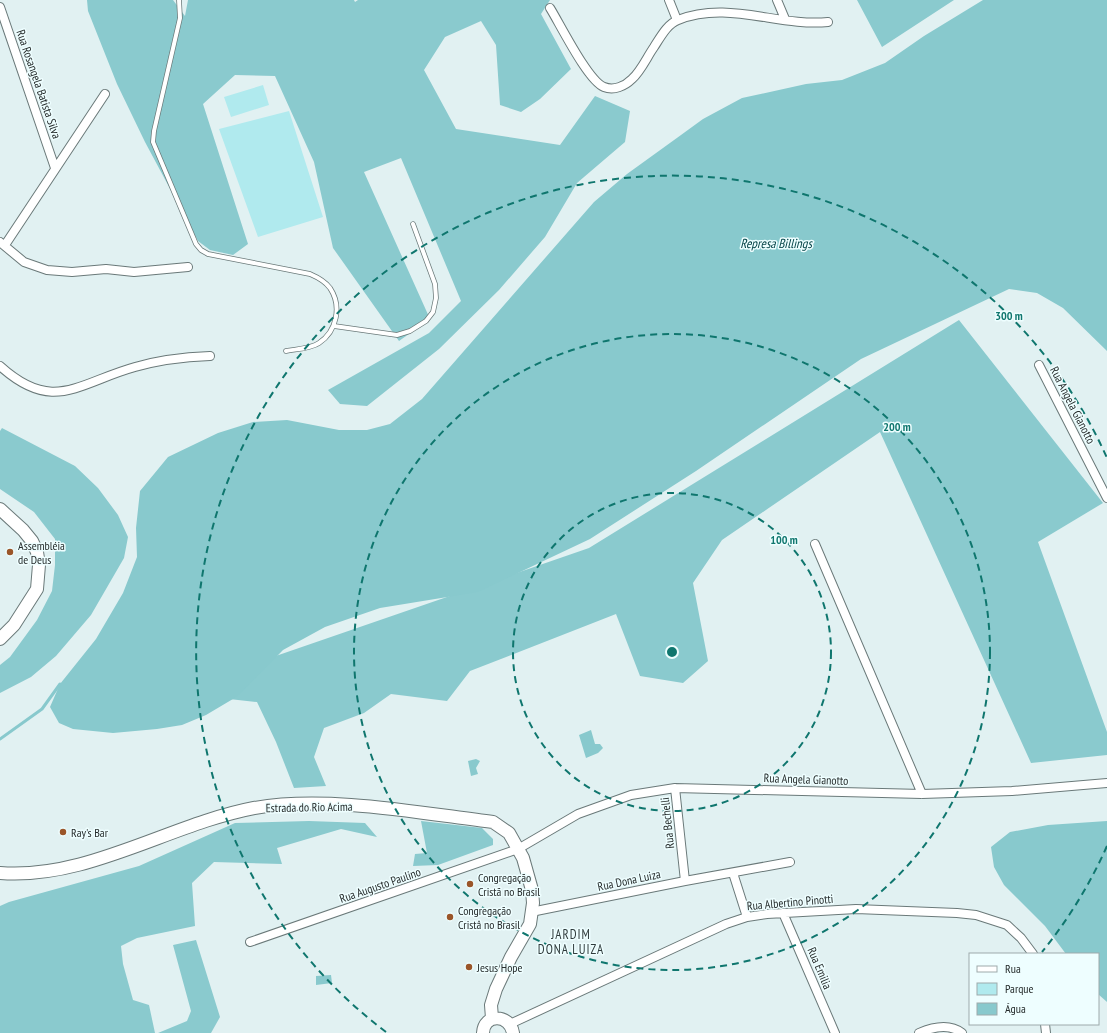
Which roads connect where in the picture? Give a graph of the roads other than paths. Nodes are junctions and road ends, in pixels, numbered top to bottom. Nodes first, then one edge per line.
1 (179, 0) edge
2 (669, 0) edge
3 (777, 0) edge
4 (0, 7) edge
5 (550, 8) dead end
6 (785, 19) junction
7 (677, 20) junction
8 (828, 22) dead end
9 (104, 94) dead end
10 (55, 168) junction
11 (413, 224) dead end
12 (2, 244) edge
13 (188, 267) dead end
14 (334, 326) junction
15 (286, 351) dead end
16 (210, 356) dead end
17 (1039, 365) dead end
18 (0, 366) edge
19 (1107, 498) edge
20 (0, 509) edge
21 (816, 544) dead end
22 (0, 639) edge
23 (1107, 783) edge
24 (675, 788) junction
25 (922, 794) junction
26 (518, 849) junction
27 (790, 862) dead end
28 (0, 873) edge
29 (733, 873) junction
30 (685, 881) junction
31 (532, 912) junction
32 (783, 913) junction
33 (747, 917) junction
34 (250, 942) dead end
35 (1032, 953) edge
36 (492, 1018) junction
37 (511, 1028) edge
38 (483, 1033) edge
39 (835, 1033) edge
40 (919, 1033) edge
41 (962, 1033) edge

1 - 14 lane
2 - 7 street
3 - 6 street
4 - 10 street, Rua Rosangela Batista Silva
5 - 7 street
6 - 7 street
6 - 8 street
9 - 10 street
10 - 12 street
11 - 14 lane
12 - 13 street
14 - 15 lane
16 - 18 street
17 - 19 street, Rua Angela Gianotto
20 - 22 main road
21 - 25 street
23 - 25 street, Rua Angela Gianotto
24 - 25 street, Rua Angela Gianotto
24 - 26 street, Rua Angela Gianotto
24 - 30 street, Rua Bechelli
26 - 28 main road, Estrada do Rio Acima
26 - 31 main road, Estrada do Rio Acima
26 - 34 street, Rua Augusto Paulino
27 - 29 street, Rua Dona Luiza
29 - 30 street, Rua Dona Luiza
29 - 33 street
30 - 31 street, Rua Dona Luiza
31 - 36 main road, Estrada do Rio Acima
32 - 33 street, Rua Albertino Pinotti
32 - 35 street, Rua Albertino Pinotti
32 - 39 street, Rua Emilia
33 - 37 street, Rua Albertino Pinotti
36 - 37 main road
36 - 38 main road
40 - 41 street

